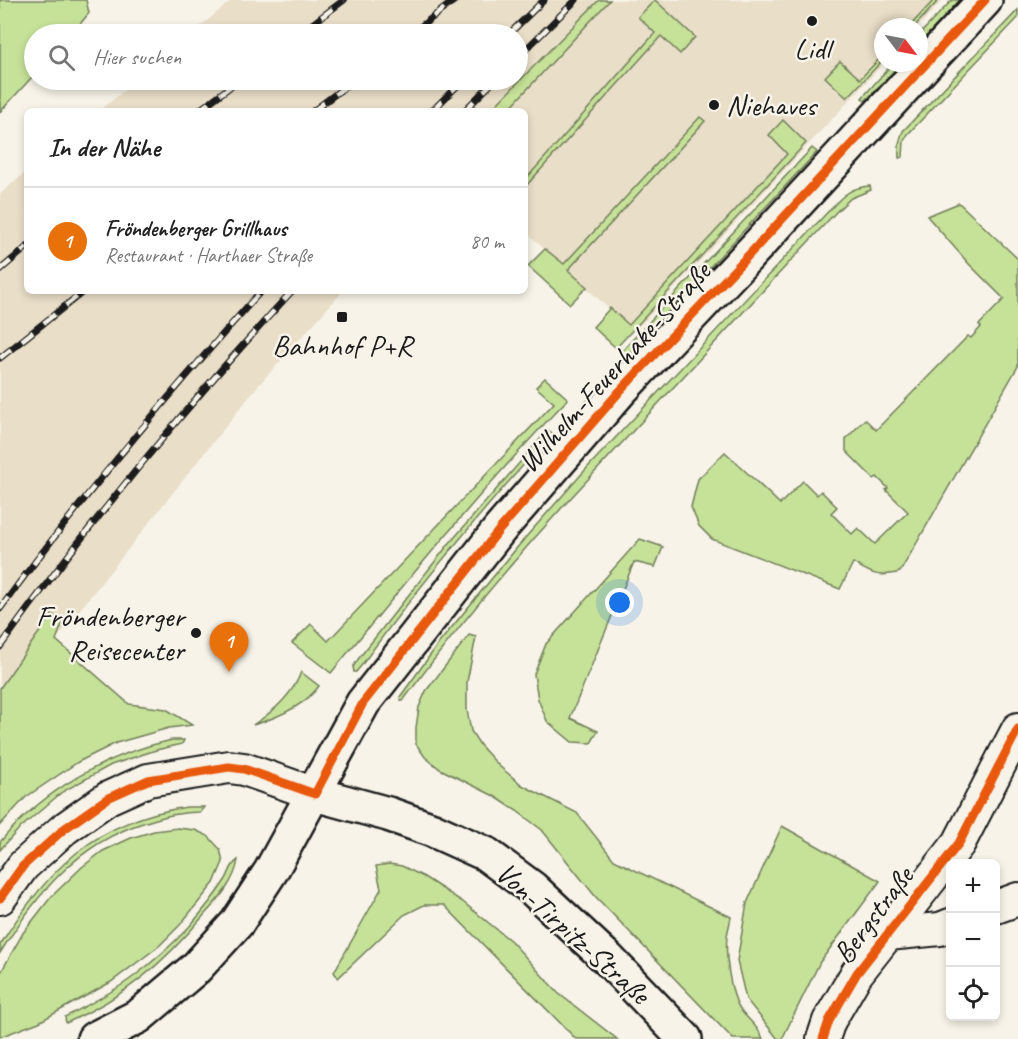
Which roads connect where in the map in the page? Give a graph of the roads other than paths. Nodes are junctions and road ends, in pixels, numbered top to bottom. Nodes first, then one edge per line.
1 (985, 0) edge
2 (1018, 729) edge
3 (315, 794) junction
4 (0, 898) edge
5 (1018, 899) edge
6 (1000, 906) edge
7 (946, 927) edge
8 (888, 934) junction
9 (94, 1039) edge
10 (685, 1039) edge
11 (823, 1039) edge

1 - 3 main road, Wilhelm-Feuerhake-Straße
2 - 8 street, Bergstraße
3 - 4 street
3 - 9 main road, Wilhelm-Feuerhake-Straße
3 - 10 main road, Von-Tirpitz-Straße
5 - 6 street
7 - 8 street
8 - 11 street, Bergstraße

